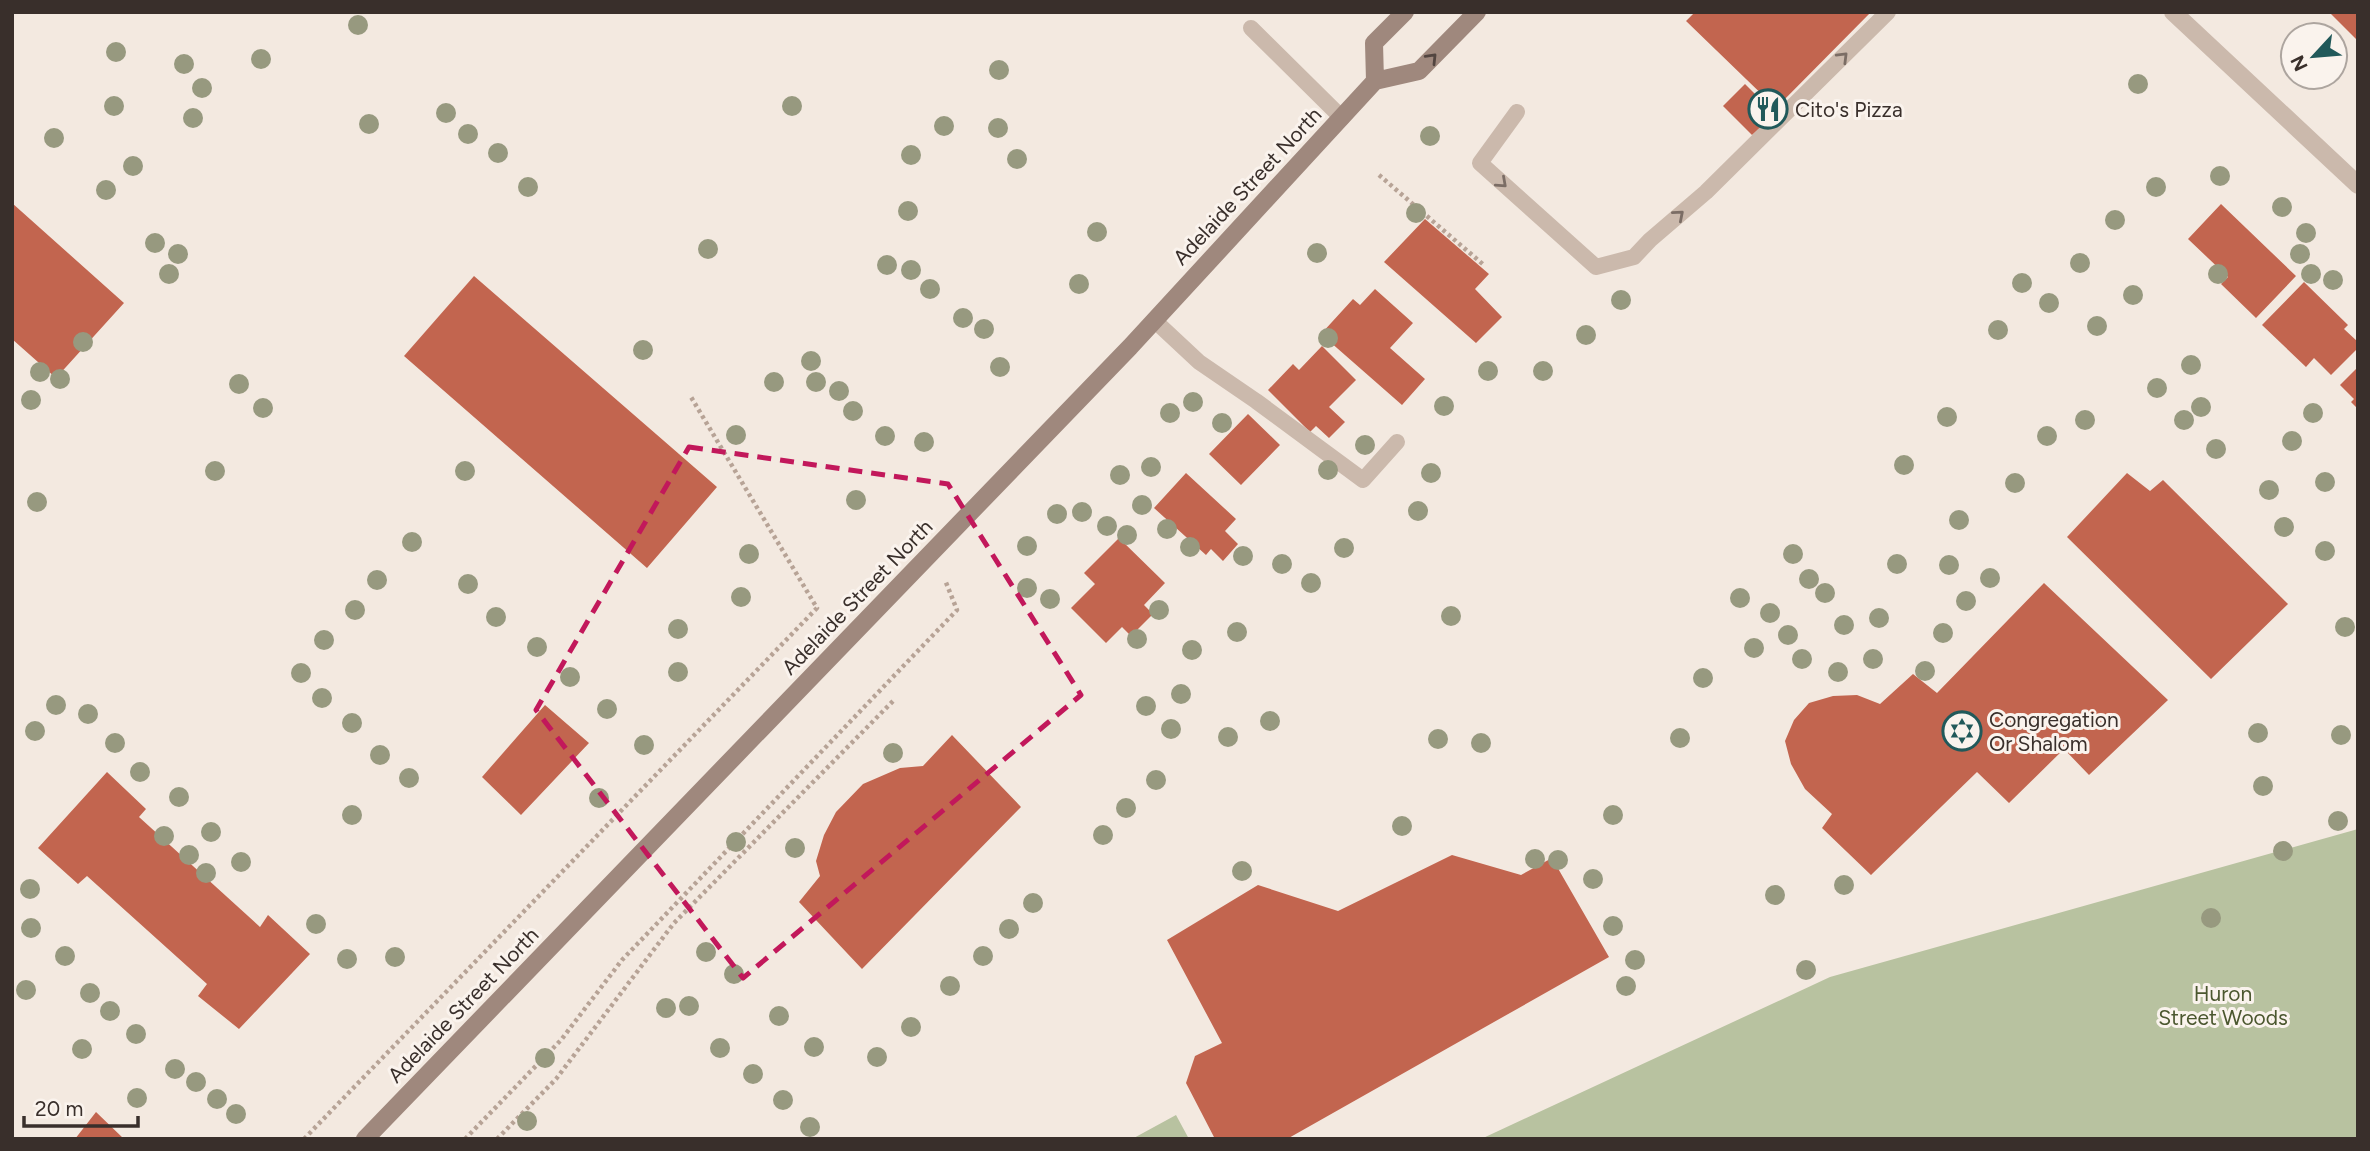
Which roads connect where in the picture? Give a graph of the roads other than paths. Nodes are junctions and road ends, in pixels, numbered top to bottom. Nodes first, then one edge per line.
1 (1405, 12) edge
2 (1476, 12) edge
3 (1888, 12) edge
4 (2173, 12) edge
5 (1251, 28) dead end
6 (1375, 81) junction
7 (1517, 112) dead end
8 (1342, 118) junction
9 (2358, 185) edge
10 (1154, 320) junction
11 (1397, 442) dead end
12 (365, 1139) edge

1 - 6 main road
6 -> 2 main road
7 -> 3 lane
4 - 9 street
5 - 8 lane
6 - 8 main road, Adelaide Street North
8 - 10 main road, Adelaide Street North
10 - 11 lane
10 - 12 main road, Adelaide Street North

